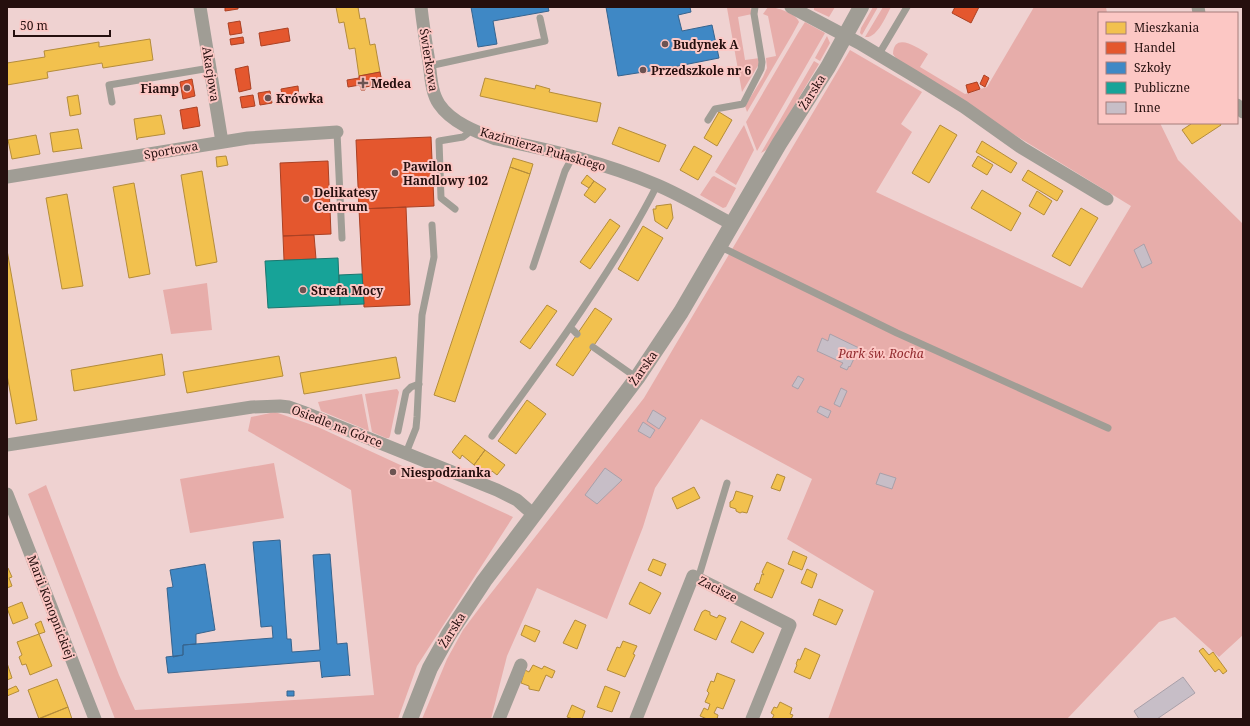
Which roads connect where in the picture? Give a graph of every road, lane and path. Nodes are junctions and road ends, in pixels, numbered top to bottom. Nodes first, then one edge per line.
1 (200, 7) edge
2 (421, 7) edge
3 (755, 7) edge
4 (791, 7) edge
5 (862, 7) edge
6 (907, 7) edge
7 (540, 18) dead end
8 (845, 35) junction
9 (879, 54) junction
10 (429, 66) junction
11 (210, 68) junction
12 (112, 102) dead end
13 (444, 110) joint
14 (708, 120) dead end
15 (472, 128) junction
16 (337, 132) joint
17 (222, 142) junction
18 (572, 156) junction
19 (7, 176) edge
20 (657, 185) junction
21 (1107, 199) dead end
22 (455, 210) dead end
23 (732, 224) junction
24 (432, 225) dead end
25 (342, 238) dead end
26 (719, 246) junction
27 (534, 268) dead end
28 (570, 328) junction
29 (577, 334) dead end
30 (593, 347) dead end
31 (637, 378) junction
32 (419, 384) junction
33 (1108, 428) dead end
34 (398, 431) dead end
35 (492, 436) dead end
36 (7, 446) edge
37 (406, 453) junction
38 (727, 483) dead end
39 (7, 494) edge
40 (534, 515) junction
41 (698, 579) junction
42 (521, 665) dead end
43 (95, 719) edge
44 (410, 719) edge
45 (499, 719) edge
46 (636, 719) edge
47 (752, 719) edge

1 - 11 street, Akacjowa
2 - 10 street, Świerkowa
3 - 14 lane
4 - 8 street
5 - 8 street, Żarska
6 - 9 lane
7 - 10 lane
8 - 9 street
8 - 23 street, Żarska
9 - 21 street
10 - 13 street, Świerkowa
11 - 12 lane
11 - 17 street, Akacjowa
13 - 15 street, Kazimierza Pułaskiego
15 - 18 street, Kazimierza Pułaskiego
15 - 22 lane
16 - 17 street, Sportowa
16 - 25 lane
17 - 19 street, Sportowa
18 - 20 street, Kazimierza Pułaskiego
18 - 27 lane
20 - 23 street, Kazimierza Pułaskiego
20 - 28 lane
23 - 26 street, Żarska
24 - 32 lane
26 - 31 street, Żarska
26 - 33 lane
28 - 29 lane
28 - 35 lane
30 - 31 lane
31 - 40 street, Żarska
32 - 34 lane
32 - 37 lane
36 - 37 street, Osiedle na Górce
37 - 40 street, Osiedle na Górce
38 - 41 lane
39 - 43 street, Marii Konopnickiej
40 - 44 street, Żarska
41 - 46 street, Zacisze
41 - 47 street, Zacisze
42 - 45 street

